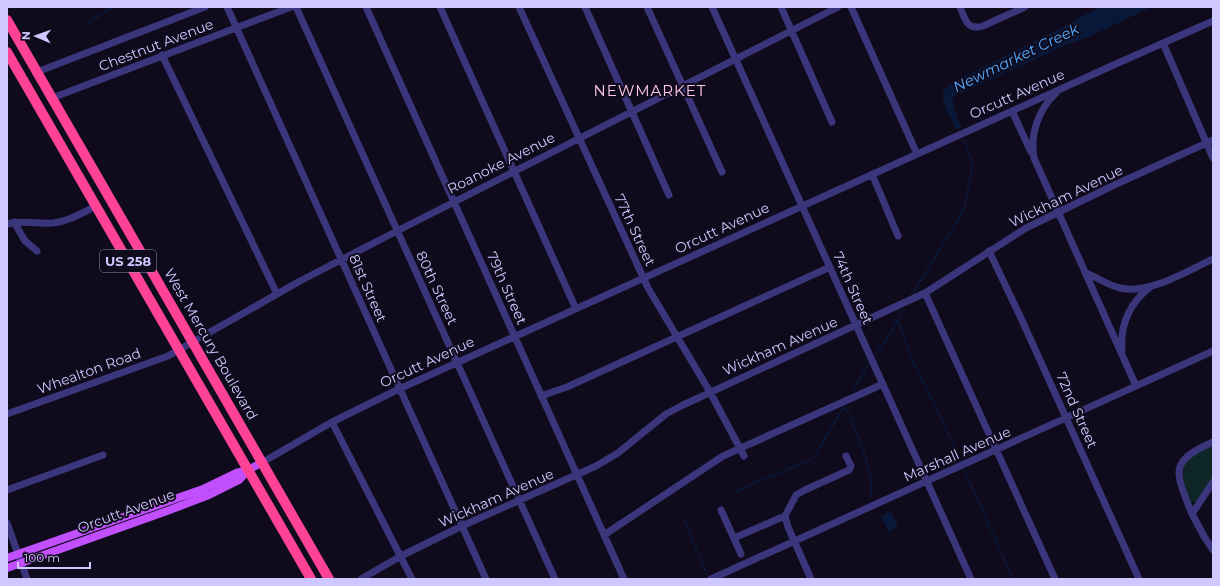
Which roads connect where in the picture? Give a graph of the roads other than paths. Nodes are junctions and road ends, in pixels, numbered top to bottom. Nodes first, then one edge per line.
1 (205, 7) edge
2 (227, 7) edge
3 (291, 7) edge
4 (296, 7) edge
5 (366, 7) edge
6 (440, 7) edge
7 (520, 7) edge
8 (585, 7) edge
9 (647, 7) edge
10 (712, 7) edge
11 (781, 7) edge
12 (838, 7) edge
13 (851, 7) edge
14 (960, 7) edge
15 (1025, 7) edge
16 (7, 20) edge
17 (1213, 21) edge
18 (237, 28) junction
19 (792, 30) junction
20 (1163, 43) junction
21 (7, 52) edge
22 (162, 55) junction
23 (736, 59) junction
24 (16, 67) junction
25 (37, 72) junction
26 (683, 86) junction
27 (1059, 90) junction
28 (52, 98) junction
29 (41, 111) junction
30 (631, 111) junction
31 (1012, 111) junction
32 (832, 122) dead end
33 (579, 138) junction
34 (1210, 142) edge
35 (78, 143) junction
36 (917, 154) junction
37 (1034, 158) junction
38 (1213, 158) edge
39 (514, 171) junction
40 (722, 172) dead end
41 (872, 174) junction
42 (669, 195) dead end
43 (454, 202) junction
44 (96, 206) junction
45 (802, 206) junction
46 (1058, 212) junction
47 (11, 223) edge
48 (397, 231) junction
49 (898, 236) dead end
50 (37, 251) dead end
51 (989, 251) junction
52 (1213, 259) edge
53 (342, 260) junction
54 (830, 267) junction
55 (1086, 273) junction
56 (643, 279) junction
57 (1151, 287) junction
58 (926, 293) junction
59 (277, 294) junction
60 (576, 309) junction
61 (856, 326) junction
62 (677, 336) junction
63 (514, 337) junction
64 (193, 343) junction
65 (179, 350) junction
66 (1213, 351) edge
67 (1123, 356) junction
68 (457, 363) junction
69 (883, 384) junction
70 (1136, 386) junction
71 (399, 389) junction
72 (710, 392) junction
73 (541, 396) junction
74 (7, 414) edge
75 (1066, 418) junction
76 (332, 422) junction
77 (1213, 442) edge
78 (740, 448) junction
79 (996, 450) junction
80 (104, 455) dead end
81 (744, 456) dead end
82 (846, 456) dead end
83 (263, 462) junction
84 (248, 470) junction
85 (577, 475) junction
86 (928, 481) junction
87 (1213, 482) edge
88 (7, 490) edge
89 (519, 500) junction
90 (166, 502) junction
91 (721, 510) dead end
92 (1192, 514) junction
93 (785, 516) junction
94 (148, 518) junction
95 (7, 523) edge
96 (462, 526) junction
97 (604, 535) junction
98 (734, 538) junction
99 (794, 542) junction
100 (1213, 550) edge
101 (18, 554) junction
102 (741, 554) dead end
103 (401, 556) junction
104 (7, 558) edge
105 (22, 563) junction
106 (7, 568) edge
107 (27, 579) edge
108 (311, 579) edge
109 (329, 579) edge
110 (361, 579) edge
111 (412, 579) edge
112 (486, 579) edge
113 (555, 579) edge
114 (624, 579) edge
115 (711, 579) edge
116 (811, 579) edge
117 (971, 579) edge
118 (1055, 579) edge
119 (1139, 579) edge

1 - 25 street, Chestnut Avenue
2 - 18 street, 81st Street
3 - 18 street, Chestnut Avenue
4 - 48 street, 80th Street
5 - 43 street, 79th Street
6 - 39 street
7 - 33 street, 77th Street
8 - 30 street
9 - 26 street
10 - 23 street, 74th Street
11 - 19 street
12 - 19 street, Roanoke Avenue
13 - 36 street
14 - 15 street
16 - 25 highway, West Mercury Boulevard / US 258
17 - 20 street, Orcutt Avenue
18 - 22 street, Chestnut Avenue
18 - 53 street, 81st Street
19 - 23 street, Roanoke Avenue
19 - 32 street
20 - 27 street, Orcutt Avenue
20 - 34 street
21 - 24 highway, US 258
22 - 28 street, Chestnut Avenue
22 - 59 street
23 - 26 street, Roanoke Avenue
23 - 45 street, 74th Street
24 - 28 highway
24 - 29 highway, US 258
25 - 28 highway, West Mercury Boulevard / US 258
26 - 30 street, Roanoke Avenue
26 - 40 street
27 - 31 street, Orcutt Avenue
27 - 37 street
28 - 35 highway, West Mercury Boulevard / US 258
29 - 35 highway
29 - 44 highway, US 258
30 - 33 street, Roanoke Avenue
30 - 42 street
31 - 36 street, Orcutt Avenue
31 - 37 street
33 - 39 street, Roanoke Avenue
33 - 56 street, 77th Street
34 - 38 street
34 - 46 street, Wickham Avenue
35 - 64 highway, West Mercury Boulevard / US 258
36 - 41 street, Orcutt Avenue
37 - 46 street
39 - 43 street, Roanoke Avenue
39 - 60 street
41 - 45 street, Orcutt Avenue
41 - 49 street
43 - 48 street, Roanoke Avenue
43 - 63 street, 79th Street
44 - 47 street
44 - 65 highway, US 258
45 - 54 street, 74th Street
45 - 56 street, Orcutt Avenue
46 - 51 street, Wickham Avenue
46 - 55 street
47 - 50 street
48 - 53 street, Roanoke Avenue
48 - 68 street, 80th Street
51 - 58 street, Wickham Avenue
51 - 75 street, 72nd Street
52 - 57 street
53 - 59 street, Roanoke Avenue
53 - 71 street, 81st Street
54 - 61 street, 74th Street
54 - 62 street
55 - 57 street
55 - 67 street
56 - 60 street, Orcutt Avenue
56 - 62 street, 77th Street
57 - 67 street
58 - 61 street, Wickham Avenue
58 - 79 street
59 - 64 street, Roanoke Avenue
60 - 63 street, Orcutt Avenue
61 - 69 street, 74th Street
61 - 72 street, Wickham Avenue
62 - 72 street, 77th Street
62 - 73 street
63 - 68 street, Orcutt Avenue
63 - 73 street, 79th Street
64 - 65 street, Roanoke Avenue
64 - 83 highway, West Mercury Boulevard / US 258
65 - 74 street, Whealton Road
65 - 84 highway, US 258
66 - 70 street, Marshall Avenue
67 - 70 street
68 - 71 street, Orcutt Avenue
68 - 89 street, 80th Street
69 - 78 street
69 - 86 street, 74th Street
70 - 75 street, Marshall Avenue
71 - 76 street, Orcutt Avenue
71 - 96 street, 81st Street
72 - 78 street, 77th Street
72 - 85 street, Wickham Avenue
73 - 85 street, 79th Street
75 - 79 street, Marshall Avenue
75 - 119 street, 72nd Street
76 - 83 street, Orcutt Avenue
76 - 103 street
77 - 92 street
78 - 81 street, 77th Street
78 - 97 street
79 - 86 street, Marshall Avenue
79 - 118 street
80 - 88 street
82 - 93 street
83 - 84 main road, Orcutt Avenue
83 - 109 highway, West Mercury Boulevard / US 258
84 - 90 main road, Orcutt Avenue
84 - 94 main road, Orcutt Avenue
84 - 108 highway, US 258
85 - 89 street, Wickham Avenue
85 - 97 street, 79th Street
86 - 99 street, Marshall Avenue
86 - 117 street, 74th Street
87 - 92 street
89 - 96 street, Wickham Avenue
89 - 113 street, 80th Street
90 - 94 main road
90 - 101 main road, Orcutt Avenue
91 - 98 street
92 - 100 street
93 - 98 street
93 - 99 street
94 - 105 main road, Orcutt Avenue
95 - 101 street
96 - 103 street, Wickham Avenue
96 - 112 street, 81st Street
97 - 114 street, 79th Street
98 - 102 street
99 - 115 street, Marshall Avenue
99 - 116 street
101 - 104 main road, Orcutt Avenue
101 - 105 street
103 - 110 street, Wickham Avenue
103 - 111 street
105 - 106 main road, Orcutt Avenue
105 - 107 street

